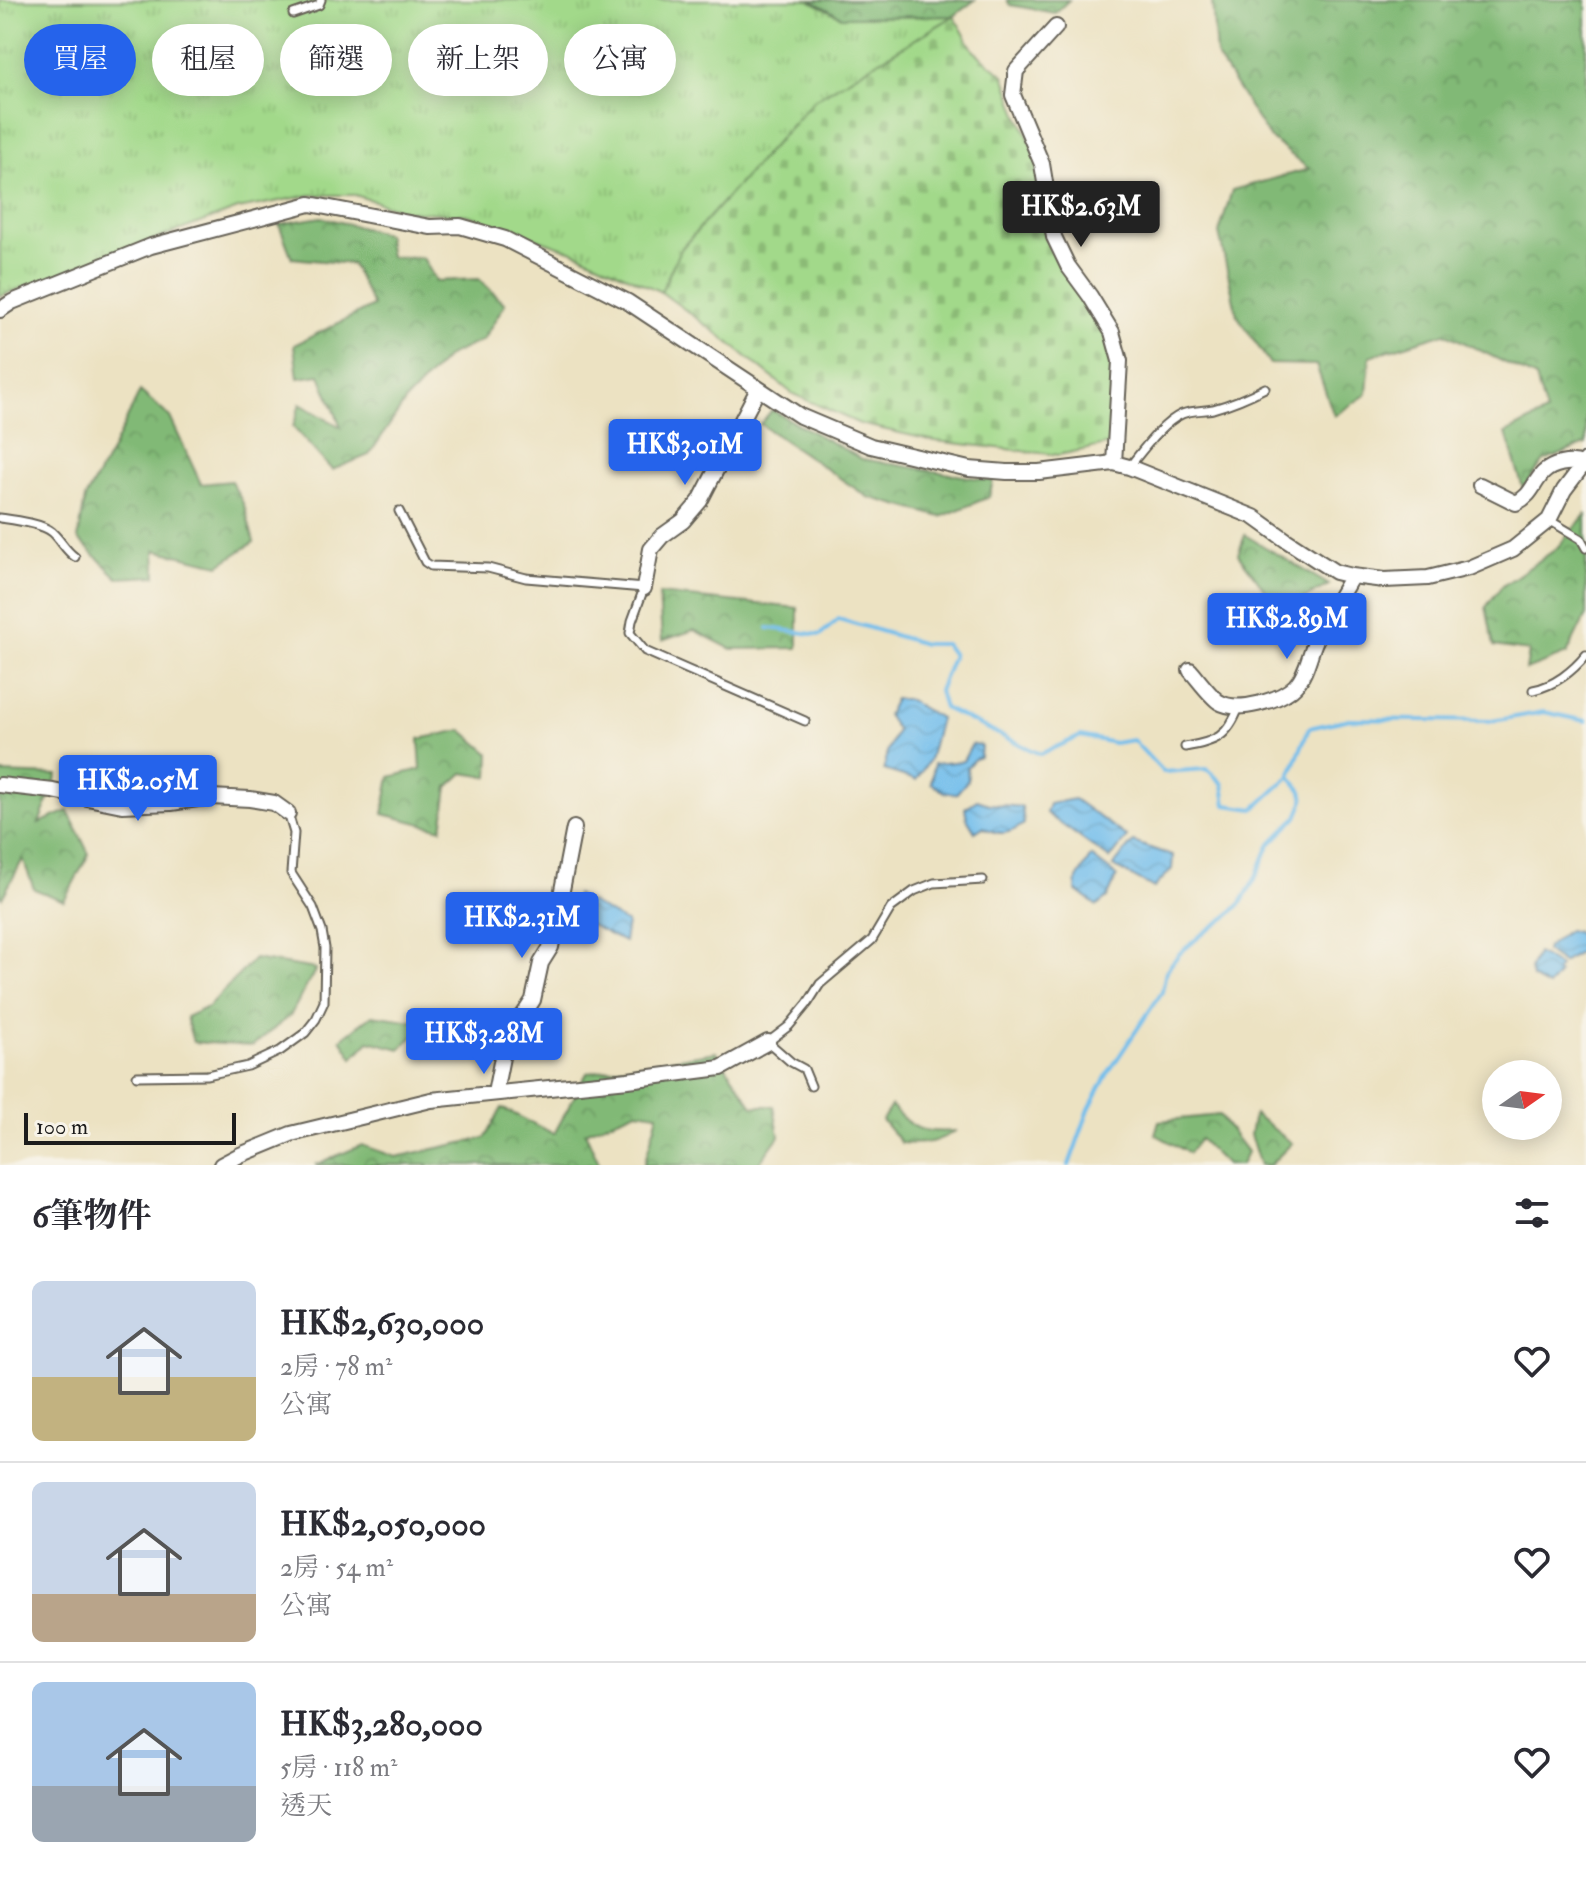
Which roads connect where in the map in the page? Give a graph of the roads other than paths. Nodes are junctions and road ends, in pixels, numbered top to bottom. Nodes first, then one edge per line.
1 (321, 0) edge
2 (293, 14) dead end
3 (1056, 27) dead end
4 (0, 310) edge
5 (1265, 388) dead end
6 (758, 389) junction
7 (1584, 463) edge
8 (1121, 465) junction
9 (1480, 485) dead end
10 (399, 511) dead end
11 (0, 518) edge
12 (1549, 520) junction
13 (1586, 548) edge
14 (75, 557) dead end
15 (1352, 576) junction
16 (644, 588) junction
17 (1586, 655) edge
18 (1190, 670) dead end
19 (1533, 690) dead end
20 (1239, 707) junction
21 (805, 721) dead end
22 (1185, 747) dead end
23 (0, 785) edge
24 (288, 813) joint
25 (574, 828) dead end
26 (983, 880) dead end
27 (768, 1042) junction
28 (137, 1076) dead end
29 (811, 1086) dead end
30 (495, 1093) junction
31 (221, 1165) edge

1 - 2 lane
3 - 8 street
4 - 6 street
5 - 8 lane
6 - 8 street
6 - 16 street
7 - 9 street
7 - 12 street
8 - 15 street
10 - 16 lane
11 - 14 lane
12 - 13 lane
12 - 15 street
15 - 20 street
16 - 21 lane
17 - 19 lane
18 - 20 street
20 - 22 lane
23 - 24 street
24 - 28 lane
25 - 30 street
26 - 27 lane
27 - 29 lane
27 - 30 street
30 - 31 street

